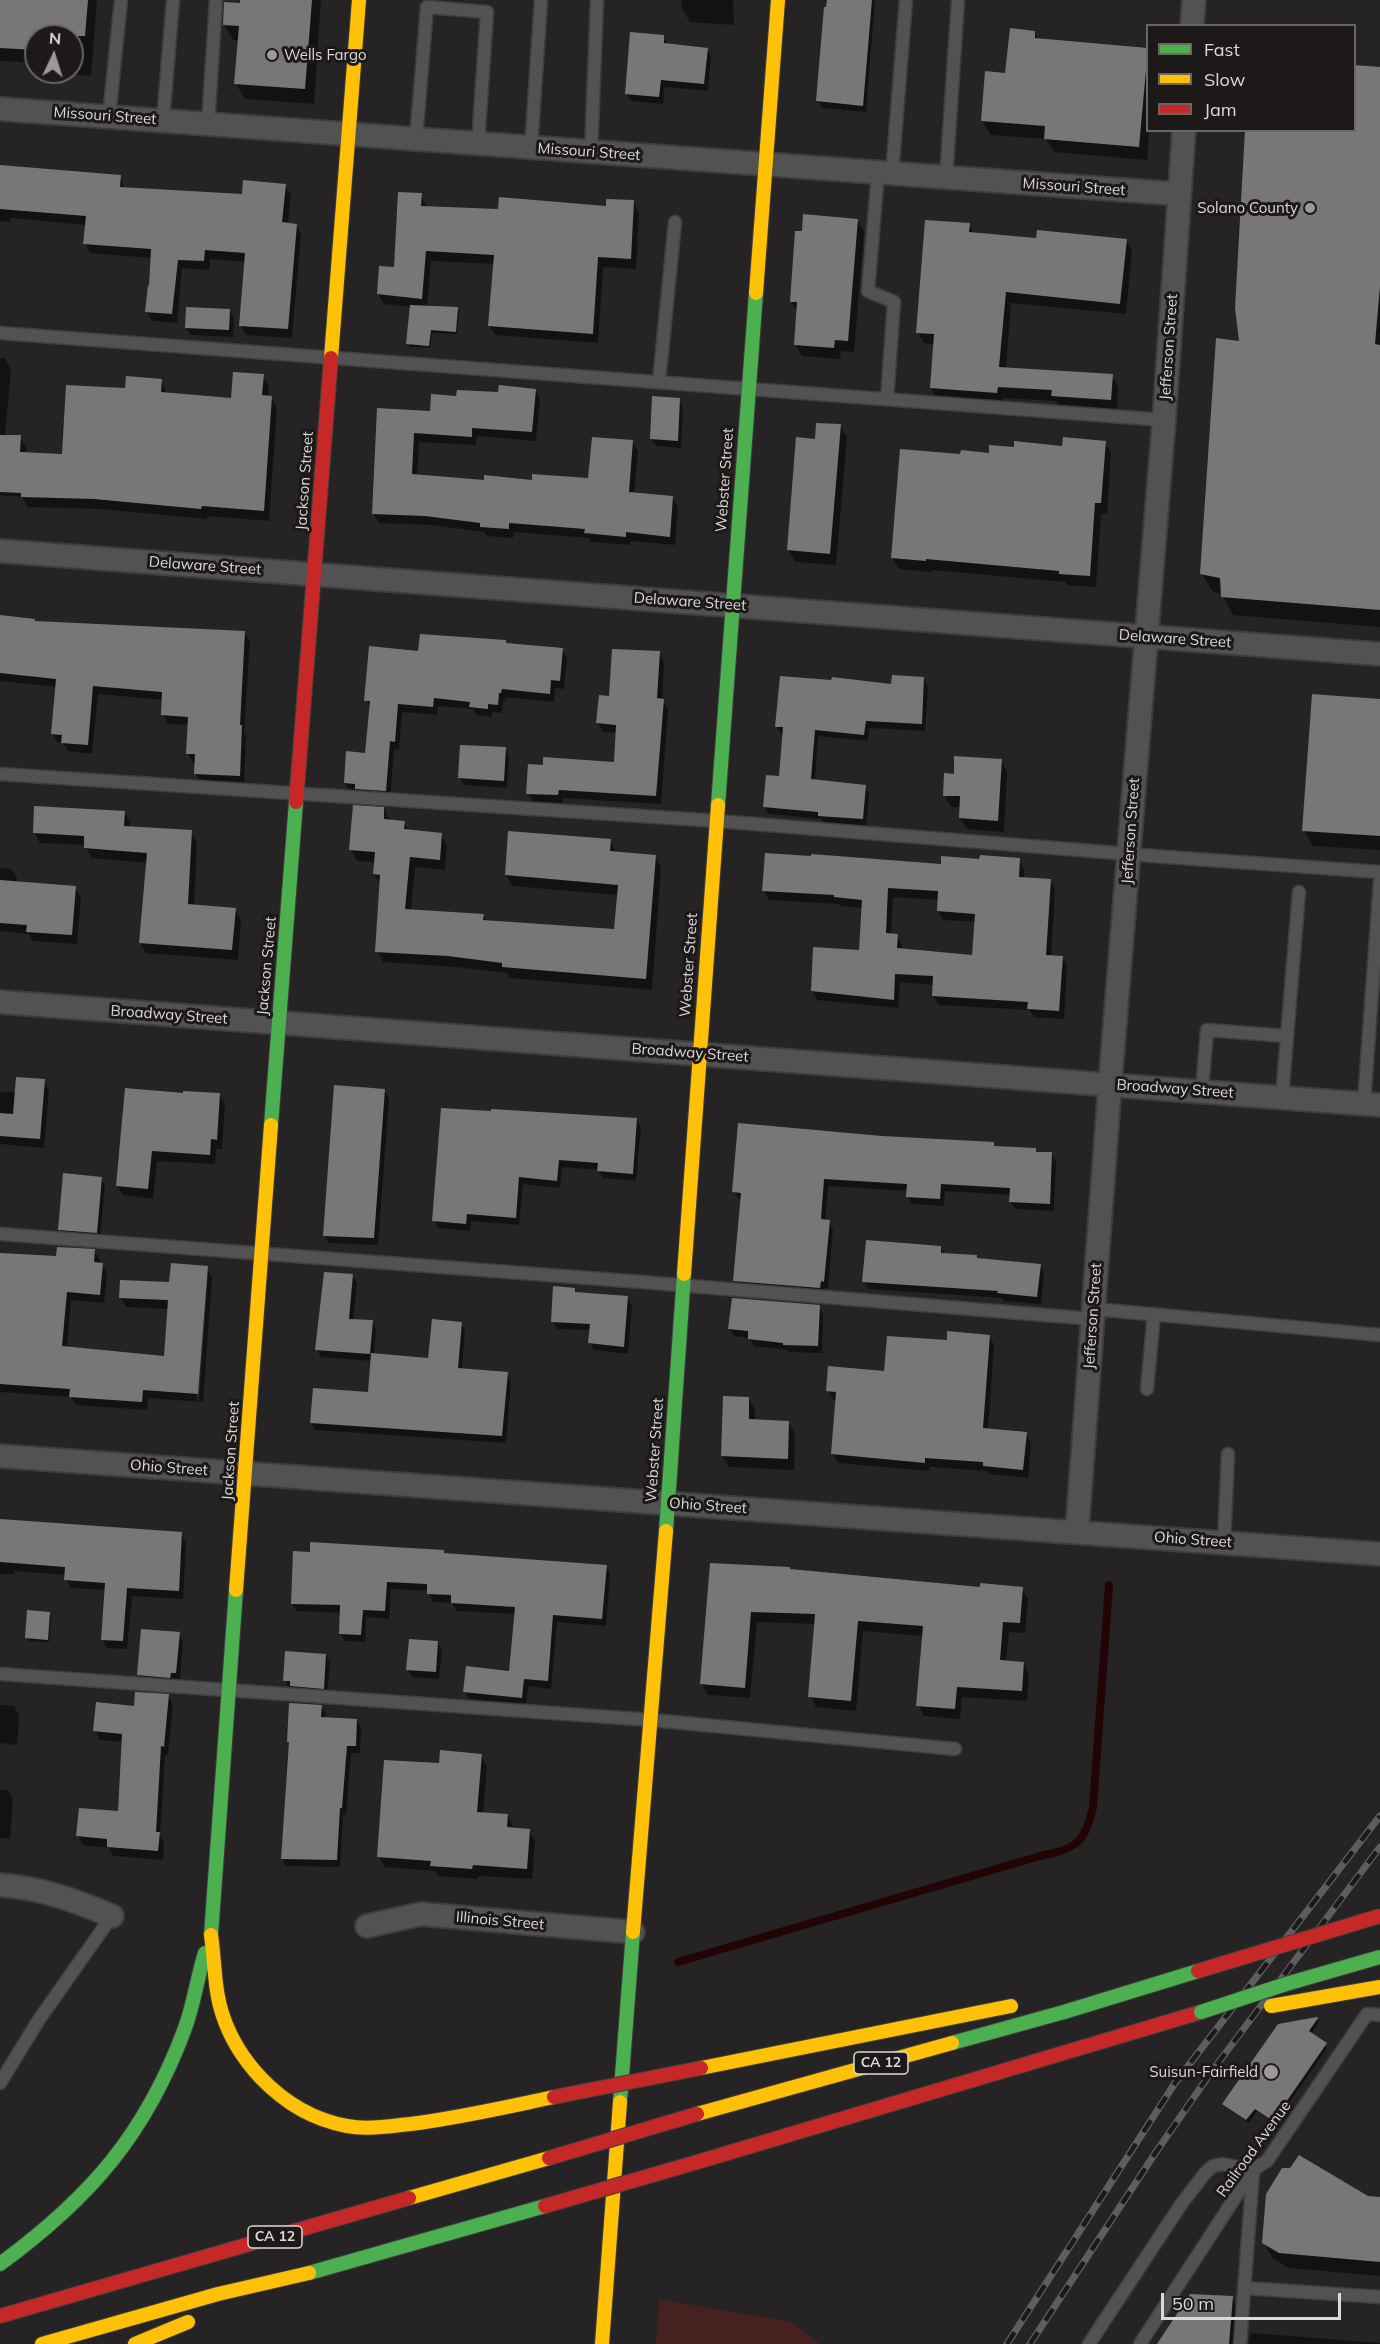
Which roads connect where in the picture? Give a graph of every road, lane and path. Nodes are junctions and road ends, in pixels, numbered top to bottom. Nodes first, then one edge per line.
1 (121, 0) edge
2 (173, 0) edge
3 (216, 0) edge
4 (359, 0) edge
5 (541, 0) edge
6 (597, 0) edge
7 (778, 0) edge
8 (906, 0) edge
9 (958, 0) edge
10 (1194, 0) edge
11 (1192, 24) edge
12 (0, 109) edge
13 (110, 117) junction
14 (163, 121) junction
15 (208, 125) junction
16 (1184, 132) edge
17 (349, 135) junction
18 (416, 139) junction
19 (478, 144) junction
20 (531, 148) junction
21 (591, 152) junction
22 (767, 165) junction
23 (885, 174) junction
24 (946, 178) junction
25 (1179, 194) junction
26 (675, 222) dead end
27 (0, 333) edge
28 (332, 358) junction
29 (659, 382) junction
30 (748, 389) junction
31 (887, 399) junction
32 (1164, 420) junction
33 (0, 551) edge
34 (314, 575) junction
35 (732, 606) junction
36 (1147, 637) junction
37 (1380, 654) edge
38 (0, 774) edge
39 (298, 793) junction
40 (717, 821) junction
41 (1130, 854) junction
42 (1380, 872) edge
43 (1380, 881) edge
44 (1299, 892) dead end
45 (0, 1002) edge
46 (278, 1023) junction
47 (1287, 1036) junction
48 (699, 1053) junction
49 (1110, 1084) junction
50 (1202, 1091) junction
51 (1282, 1097) junction
52 (1372, 1104) edge
53 (0, 1234) edge
54 (263, 1254) junction
55 (682, 1285) junction
56 (1093, 1314) junction
57 (1154, 1314) junction
58 (1380, 1335) edge
59 (1147, 1389) dead end
60 (1228, 1454) dead end
61 (0, 1456) edge
62 (246, 1474) junction
63 (668, 1503) junction
64 (1077, 1532) junction
65 (1224, 1543) junction
66 (1380, 1554) edge
67 (0, 1674) edge
68 (229, 1690) junction
69 (652, 1720) junction
70 (955, 1749) dead end
71 (0, 1885) edge
72 (112, 1916) joint
73 (1380, 1916) edge
74 (367, 1926) dead end
75 (633, 1932) junction
76 (212, 1935) junction
77 (1380, 1957) edge
78 (1198, 1971) junction
79 (1107, 1985) dead end
80 (1380, 1987) edge
81 (1023, 2003) dead end
82 (1201, 2012) junction
83 (1380, 2015) edge
84 (0, 2083) edge
85 (1253, 2170) junction
86 (0, 2264) edge
87 (286, 2280) junction
88 (1245, 2288) junction
89 (1380, 2297) edge
90 (244, 2301) dead end
91 (0, 2316) edge
92 (202, 2318) dead end
93 (42, 2344) edge
94 (135, 2344) edge
95 (602, 2344) edge
96 (1089, 2344) edge
97 (1140, 2344) edge
98 (1240, 2344) edge

1 - 13 lane
2 - 14 lane
3 - 15 lane
4 - 17 main road, Jackson Street
5 - 20 lane
6 - 21 lane
7 - 22 main road, Webster Street
8 - 23 lane
9 - 24 lane
10 - 11 street
12 - 13 street, Missouri Street
13 - 14 street, Missouri Street
14 - 15 street, Missouri Street
15 - 17 street, Missouri Street
16 - 25 street, Jefferson Street
17 - 18 street, Missouri Street
17 - 28 main road, Jackson Street
18 - 19 street, Missouri Street
18 - 19 lane
19 - 20 street, Missouri Street
20 - 21 street, Missouri Street
21 - 22 street, Missouri Street
22 - 23 street, Missouri Street
22 - 30 main road, Webster Street
23 - 24 street, Missouri Street
23 - 31 lane
24 - 25 street, Missouri Street
25 - 32 street, Jefferson Street
26 - 29 lane
27 - 28 lane
28 - 29 lane
28 - 34 main road, Jackson Street
29 - 30 lane
30 - 31 lane
30 - 35 main road, Webster Street
31 - 32 lane
32 - 36 street, Jefferson Street
33 - 34 street, Delaware Street
34 - 35 street, Delaware Street
34 - 39 main road, Jackson Street
35 - 36 street, Delaware Street
35 - 40 main road, Webster Street
36 - 37 street, Delaware Street
36 - 41 street, Jefferson Street
38 - 39 lane
39 - 40 lane
39 - 46 main road, Jackson Street
40 - 41 lane
40 - 48 main road, Webster Street
41 - 42 lane
41 - 49 street, Jefferson Street
43 - 52 lane
44 - 47 lane
45 - 46 street, Broadway Street
46 - 48 street, Broadway Street
46 - 54 main road, Jackson Street
47 - 50 lane
47 - 51 lane
48 - 49 street, Broadway Street
48 - 55 main road, Webster Street
49 - 50 street, Broadway Street
49 - 56 street, Jefferson Street
50 - 51 street, Broadway Street
51 - 52 street, Broadway Street
53 - 54 lane
54 - 55 lane
54 - 62 main road, Jackson Street
55 - 56 lane
55 - 63 main road, Webster Street
56 - 57 lane
56 - 64 street, Jefferson Street
57 - 58 lane
57 - 59 lane
60 - 65 lane
61 - 62 street, Ohio Street
62 - 63 street, Ohio Street
62 - 68 main road, Jackson Street
63 - 64 street, Ohio Street
63 - 69 main road, Webster Street
64 - 65 street, Ohio Street
65 - 66 street, Ohio Street
67 - 68 lane
68 - 69 lane
68 - 76 main road, Jackson Street
69 - 70 lane
69 - 75 main road, Webster Street
71 - 72 street
72 - 84 lane
73 - 78 main road, CA 12, bridge
74 - 75 street, Illinois Street
75 - 95 main road, Webster Street
76 - 81 main road, bridge
76 - 86 main road
77 - 82 main road, bridge
78 - 79 main road
78 - 91 main road, CA 12, bridge
80 - 82 main road, bridge
82 - 87 main road, bridge
83 - 85 lane, Railroad Avenue
85 - 88 lane
85 - 96 lane
85 - 97 lane, Railroad Avenue
87 - 90 main road
87 - 93 main road
88 - 89 lane
88 - 98 lane
92 - 94 main road

